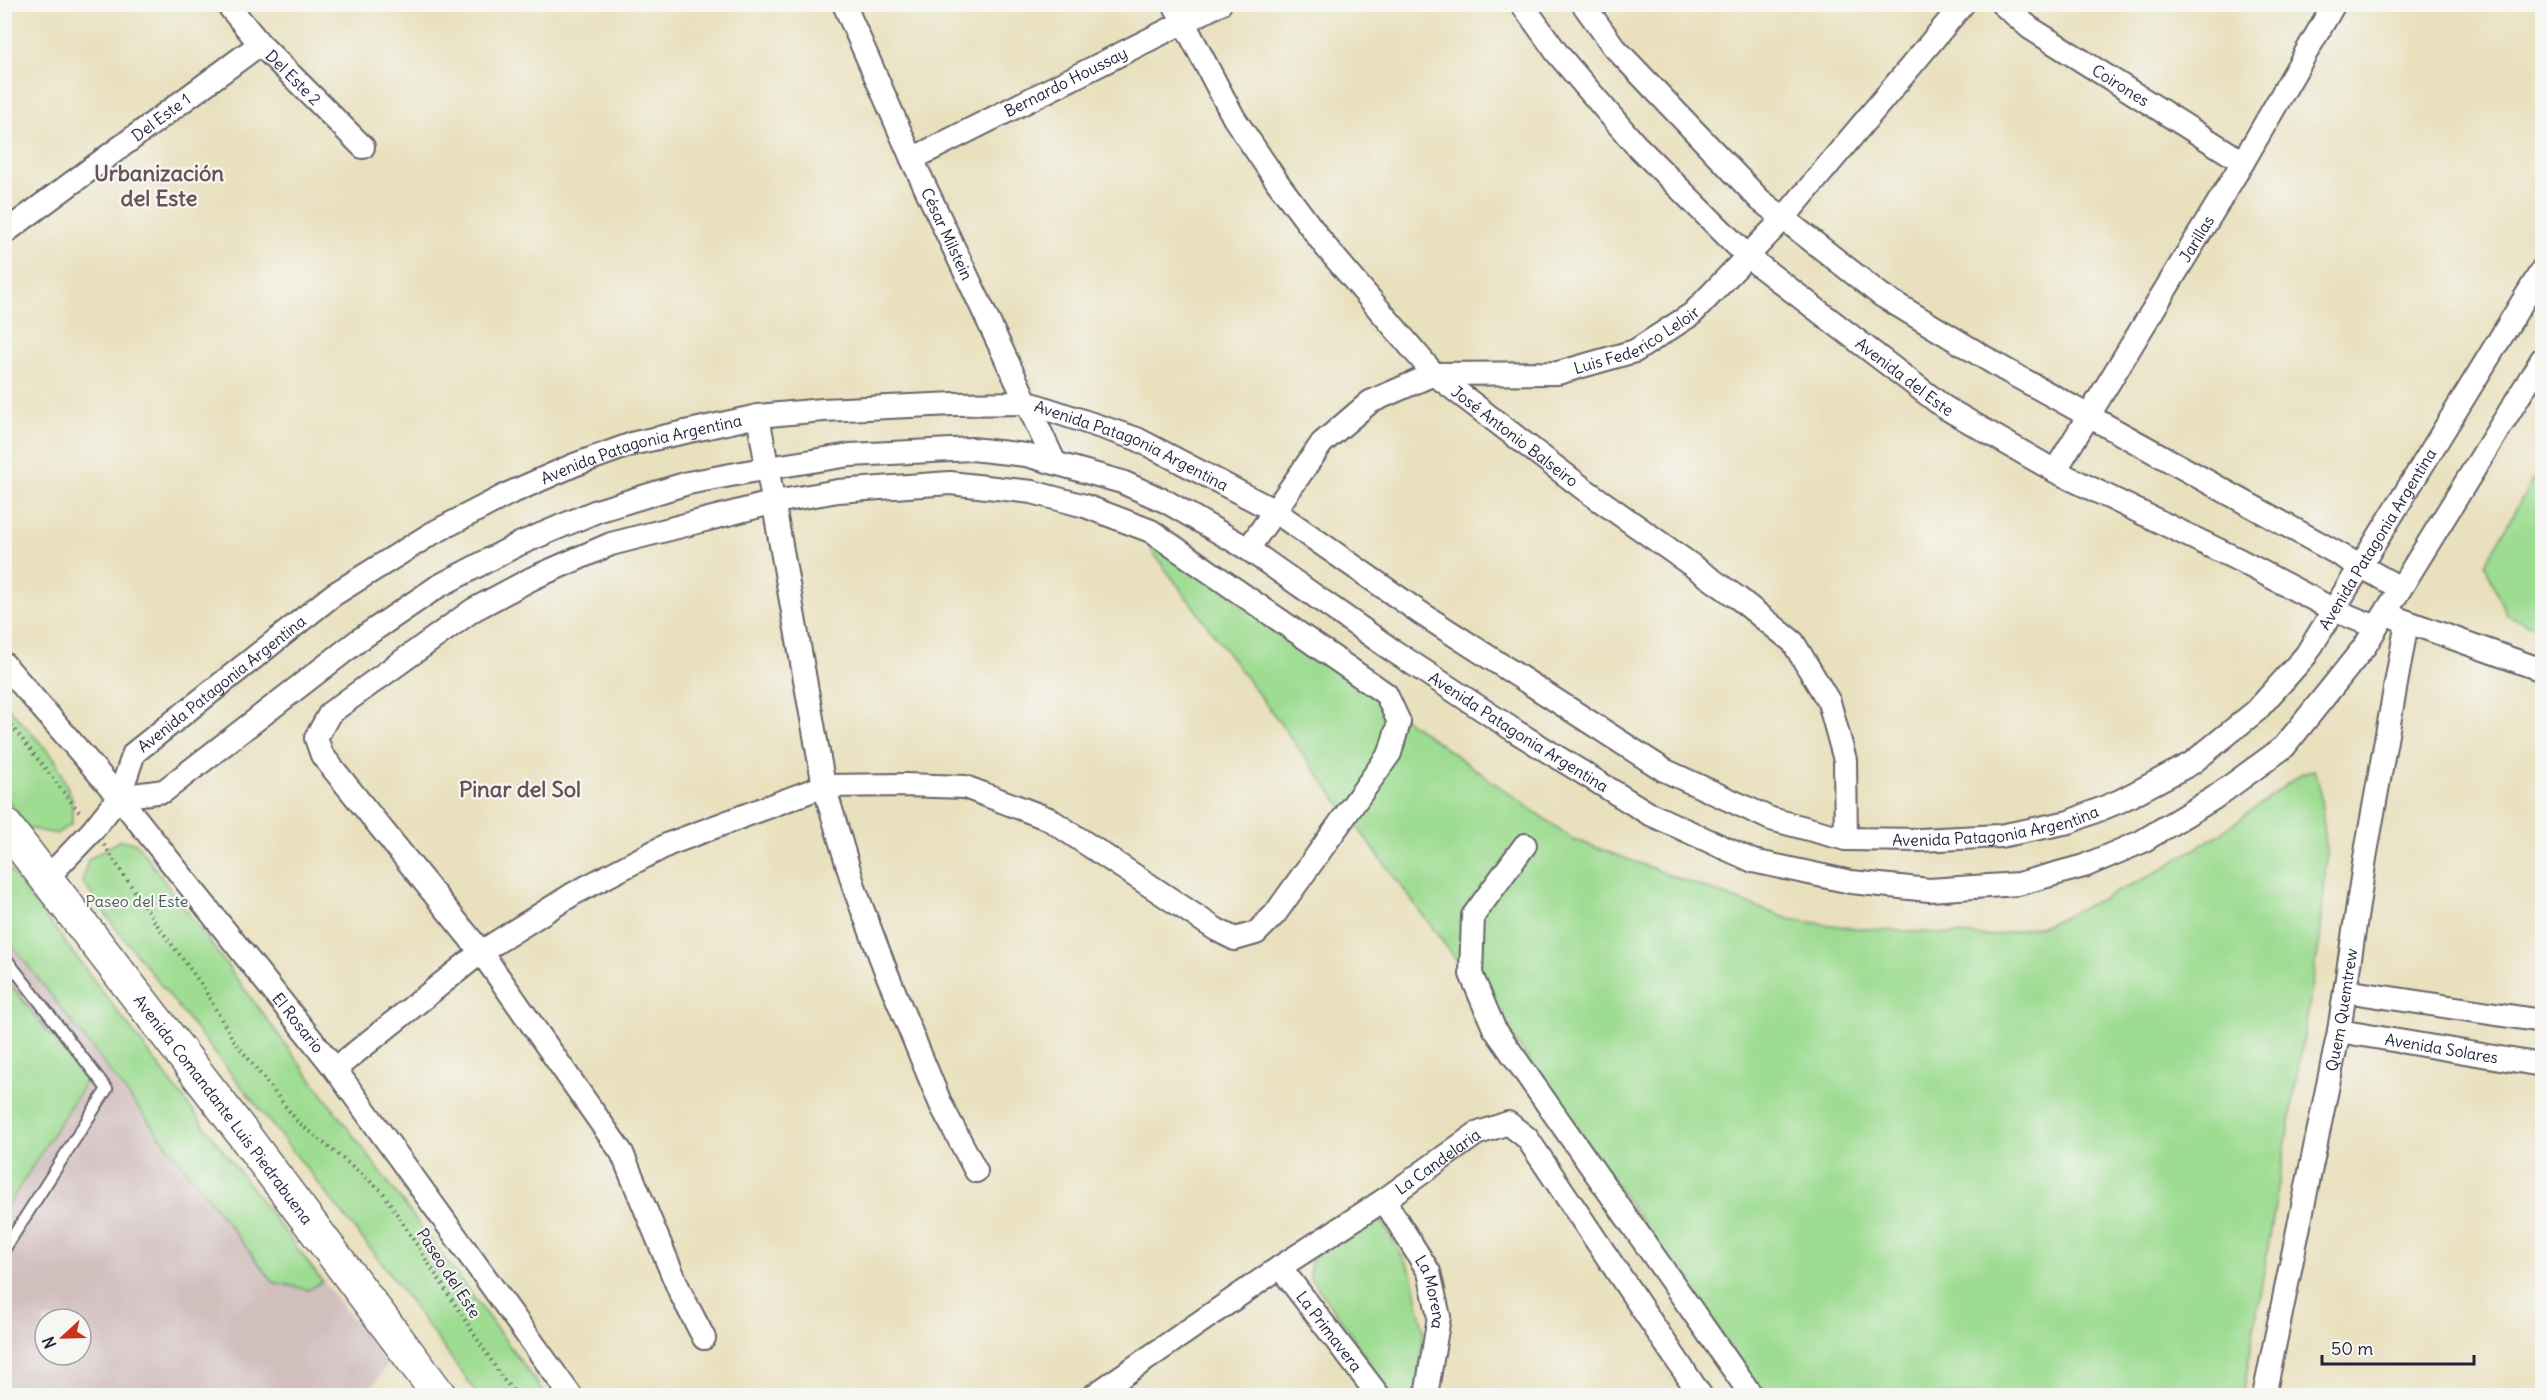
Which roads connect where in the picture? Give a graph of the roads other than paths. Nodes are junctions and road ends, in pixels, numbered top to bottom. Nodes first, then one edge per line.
1 (227, 4) edge
2 (844, 4) edge
3 (1220, 4) edge
4 (1522, 4) edge
5 (1583, 4) edge
6 (1963, 4) edge
7 (2002, 4) edge
8 (2334, 4) edge
9 (1178, 14) edge
10 (260, 44) junction
11 (363, 147) dead end
12 (912, 159) junction
13 (2243, 162) junction
14 (1784, 219) junction
15 (4, 233) edge
16 (1748, 257) junction
17 (2542, 270) edge
18 (2542, 359) edge
19 (1434, 374) junction
20 (1029, 403) junction
21 (758, 416) junction
22 (2089, 416) junction
23 (1055, 462) junction
24 (768, 468) junction
25 (2055, 471) junction
26 (775, 502) junction
27 (1273, 510) junction
28 (1248, 549) junction
29 (2361, 566) junction
30 (2400, 588) junction
31 (2334, 610) junction
32 (2380, 621) junction
33 (2407, 622) junction
34 (4, 664) edge
35 (2542, 670) edge
36 (824, 786) junction
37 (119, 797) junction
38 (4, 824) edge
39 (1846, 839) junction
40 (1525, 845) dead end
41 (46, 879) junction
42 (481, 952) junction
43 (4, 956) edge
44 (2345, 991) junction
45 (2542, 1021) edge
46 (2339, 1031) junction
47 (2542, 1065) edge
48 (335, 1069) junction
49 (976, 1172) dead end
50 (1384, 1200) junction
51 (4, 1250) edge
52 (1280, 1268) junction
53 (704, 1338) dead end
54 (440, 1395) edge
55 (571, 1395) edge
56 (1093, 1395) edge
57 (1379, 1395) edge
58 (1426, 1395) edge
59 (1701, 1395) edge
60 (1752, 1395) edge
61 (2264, 1395) edge

1 - 10 street, Del Este 2
2 - 12 street, César Milstein
3 - 9 street, Bernardo Houssay
4 - 16 street, Avenida del Este
5 - 14 street
6 - 14 street, Luis Federico Leloir
7 - 13 street, Coirones
8 - 13 street, Jarillas
9 - 12 street, Bernardo Houssay
9 - 19 street, José Antonio Balseiro
10 - 11 street, Del Este 2
10 - 15 street, Del Este 1
12 - 20 street, César Milstein
13 - 22 street, Jarillas
14 - 16 street, Luis Federico Leloir
14 - 22 street
16 - 19 street, Luis Federico Leloir
16 - 25 street, Avenida del Este
17 - 29 street, Avenida Patagonia Argentina
18 - 30 street, Avenida Patagonia Argentina
19 - 27 street, Luis Federico Leloir
19 - 39 street, José Antonio Balseiro
20 - 21 street, Avenida Patagonia Argentina
20 - 23 street, César Milstein
20 - 27 street, Avenida Patagonia Argentina
21 - 24 street
21 - 37 street, Avenida Patagonia Argentina
22 - 25 street, Jarillas
22 - 29 street
23 - 24 street, Avenida Patagonia Argentina
23 - 28 street, Avenida Patagonia Argentina
24 - 26 street
24 - 37 street, Avenida Patagonia Argentina
25 - 31 street, Avenida del Este
26 - 36 street
26 - 36 street
26 - 42 street
27 - 28 street, Luis Federico Leloir
27 - 39 street, Avenida Patagonia Argentina
28 - 32 street, Avenida Patagonia Argentina
29 - 30 street
29 - 31 street, Avenida Patagonia Argentina
30 - 32 street, Avenida Patagonia Argentina
31 - 32 street, Avenida del Este
31 - 39 street, Avenida Patagonia Argentina
32 - 33 street, Avenida del Este
33 - 35 street, Avenida del Este
33 - 44 street, Quem Quemtrew
34 - 37 street, El Rosario
36 - 42 street
36 - 49 street
37 - 41 street
37 - 48 street, El Rosario
38 - 41 main road, Avenida Comandante Luis Piedrabuena
40 - 60 street
41 - 54 main road, Avenida Comandante Luis Piedrabuena
42 - 48 street
42 - 53 street
43 - 51 lane
44 - 45 street
44 - 46 street, Quem Quemtrew
46 - 47 street, Avenida Solares
46 - 61 street, Quem Quemtrew
48 - 55 street, El Rosario
50 - 52 street, La Candelaria
50 - 58 street, La Morena
50 - 59 street, La Candelaria
52 - 56 street, La Candelaria
52 - 57 street, La Primavera

